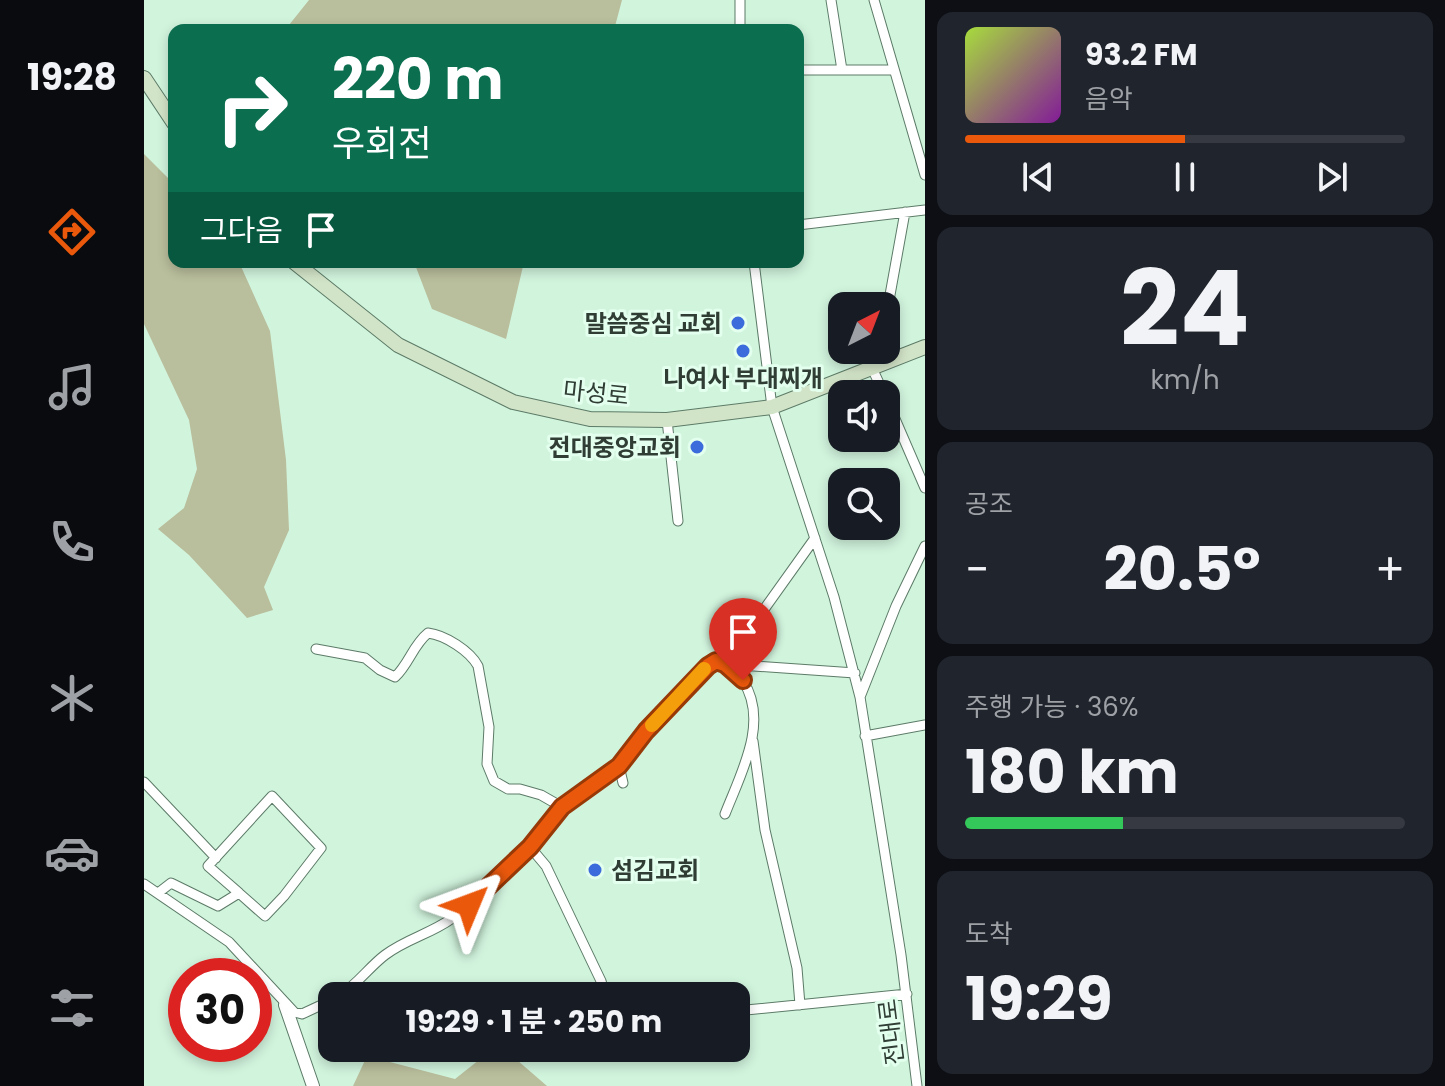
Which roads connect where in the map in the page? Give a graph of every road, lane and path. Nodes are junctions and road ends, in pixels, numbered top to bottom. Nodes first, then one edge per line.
1 (740, 0) edge
2 (831, 0) edge
3 (874, 0) edge
4 (740, 24) edge
5 (804, 70) edge
6 (842, 70) junction
7 (894, 70) junction
8 (144, 78) edge
9 (168, 114) edge
10 (925, 175) edge
11 (925, 210) edge
12 (905, 212) junction
13 (804, 224) edge
14 (302, 268) edge
15 (755, 268) edge
16 (891, 292) edge
17 (925, 347) edge
18 (876, 364) edge
19 (875, 367) junction
20 (879, 380) edge
21 (772, 407) junction
22 (667, 420) junction
23 (900, 430) edge
24 (925, 488) edge
25 (678, 521) dead end
26 (815, 538) junction
27 (925, 546) edge
28 (316, 649) dead end
29 (725, 664) junction
30 (855, 673) junction
31 (860, 697) junction
32 (925, 725) edge
33 (865, 736) junction
34 (752, 737) junction
35 (619, 766) junction
36 (144, 782) edge
37 (623, 783) dead end
38 (562, 807) junction
39 (725, 814) dead end
40 (530, 847) junction
41 (216, 858) junction
42 (144, 884) edge
43 (158, 893) junction
44 (239, 893) junction
45 (356, 982) edge
46 (601, 982) edge
47 (907, 994) junction
48 (285, 1005) junction
49 (800, 1005) junction
50 (318, 1007) edge
51 (750, 1010) edge
52 (313, 1086) edge
53 (917, 1086) edge

1 - 4 street
2 - 6 street
3 - 7 street
5 - 6 street
6 - 7 street
7 - 10 street
8 - 9 main road
11 - 12 street
12 - 13 street
12 - 16 street
14 - 22 main road, 마성로
15 - 21 street, 전대로
17 - 19 main road, 마성로
18 - 19 street
19 - 20 street
19 - 21 main road, 마성로
21 - 22 main road, 마성로
21 - 26 street, 전대로
22 - 25 street
23 - 24 street
26 - 29 street
26 - 30 street, 전대로
27 - 31 street
28 - 38 street
29 - 30 street
29 - 34 street
29 - 35 street
30 - 31 street, 전대로
31 - 33 street, 전대로
32 - 33 street
33 - 47 street, 전대로
34 - 39 street
34 - 49 street
35 - 37 street
35 - 38 street
36 - 41 street
38 - 40 street
40 - 45 street
40 - 46 street
41 - 44 street
41 - 44 street
42 - 43 street
43 - 44 street
43 - 48 street
47 - 49 street
47 - 53 street, 전대로
48 - 50 street
48 - 52 street
49 - 51 street

